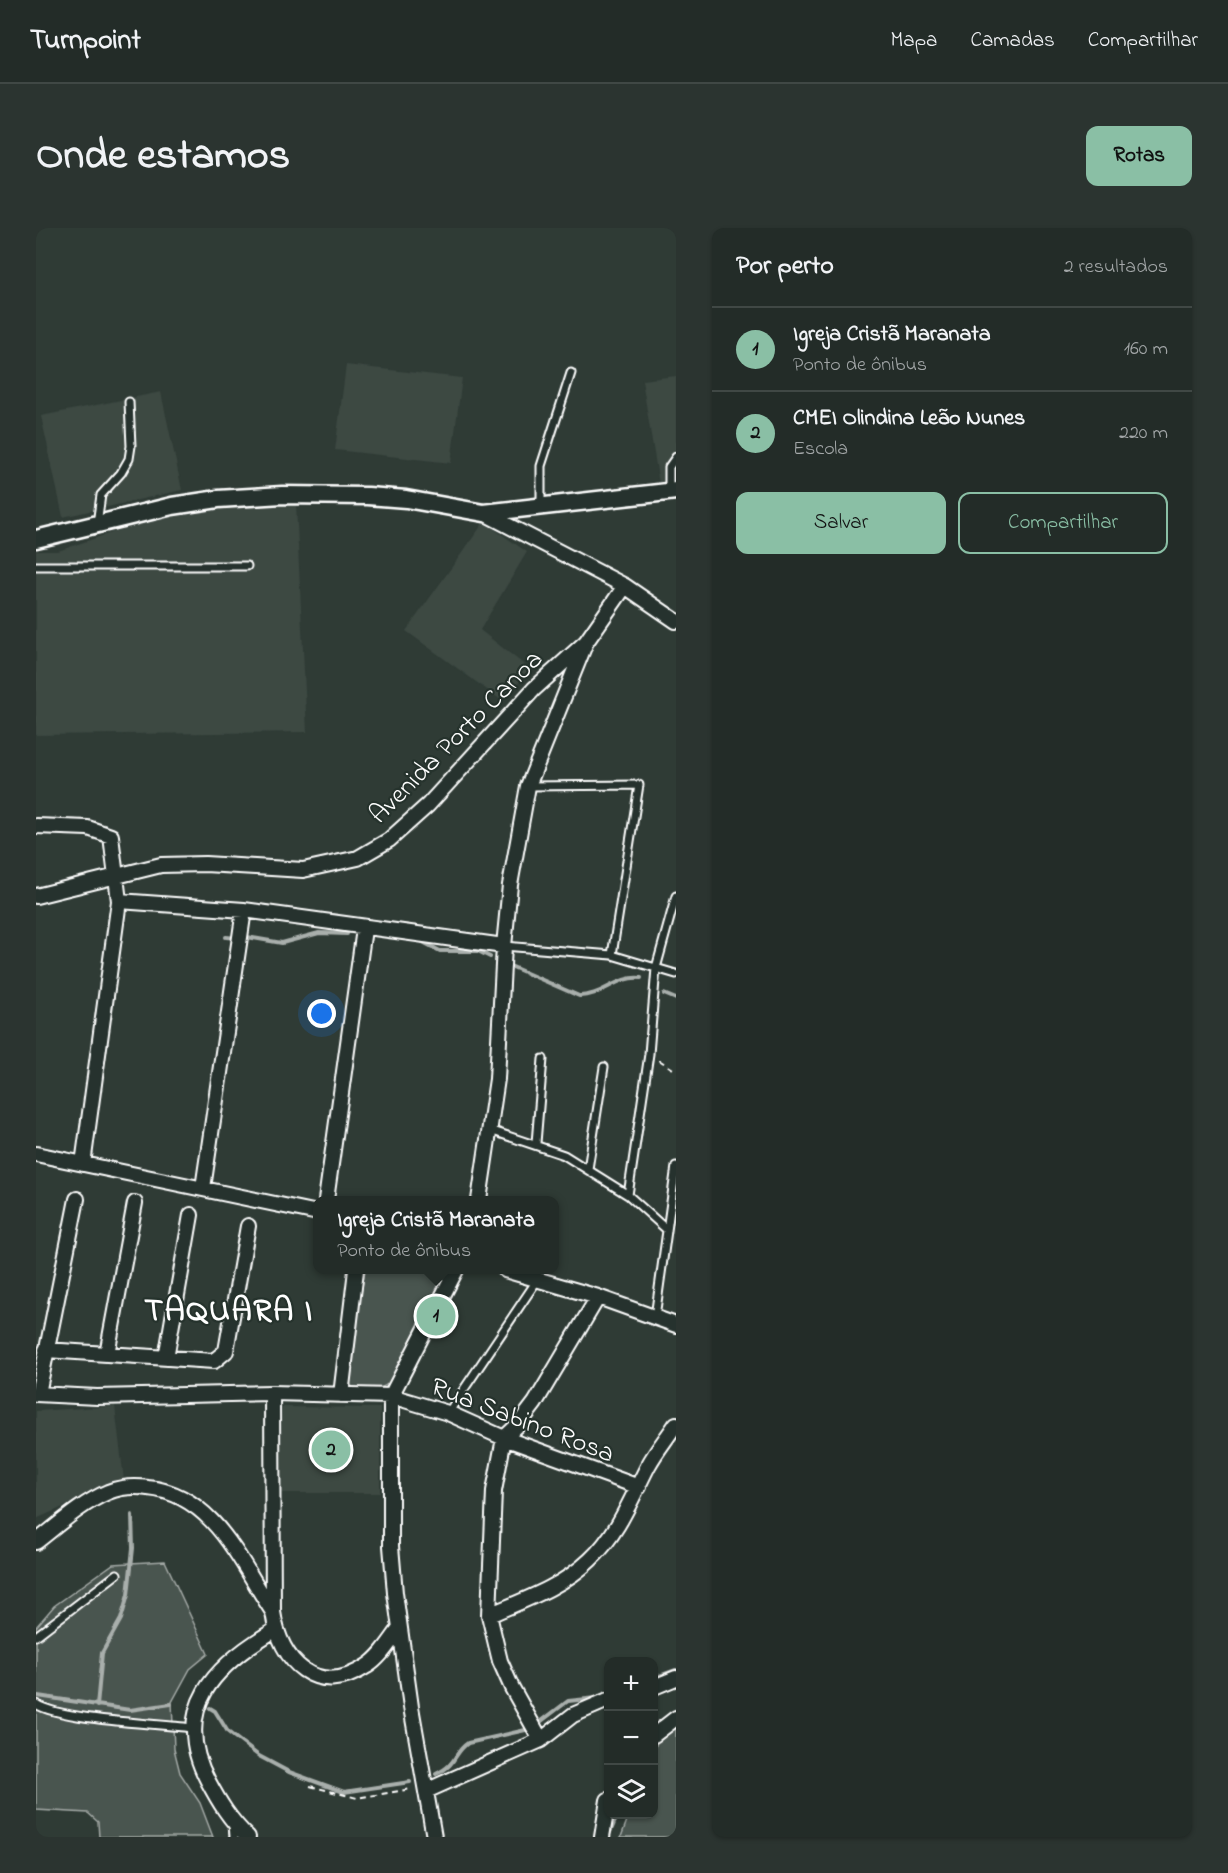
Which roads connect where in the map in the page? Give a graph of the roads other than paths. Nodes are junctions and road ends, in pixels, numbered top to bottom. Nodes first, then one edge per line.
1 (571, 373) dead end
2 (129, 402) dead end
3 (676, 457) edge
4 (673, 491) edge
5 (541, 507) junction
6 (484, 513) junction
7 (97, 524) junction
8 (36, 539) edge
9 (36, 566) edge
10 (247, 566) dead end
11 (625, 586) junction
12 (675, 620) edge
13 (586, 642) junction
14 (528, 786) junction
15 (36, 826) edge
16 (115, 878) junction
17 (36, 896) edge
18 (676, 896) edge
19 (119, 900) junction
20 (244, 910) junction
21 (364, 929) junction
22 (504, 946) junction
23 (612, 955) junction
24 (656, 968) junction
25 (676, 974) edge
26 (543, 1059) dead end
27 (604, 1067) dead end
28 (490, 1130) junction
29 (536, 1143) junction
30 (36, 1154) edge
31 (83, 1164) junction
32 (676, 1166) edge
33 (588, 1169) junction
34 (203, 1188) junction
35 (628, 1195) junction
36 (327, 1196) edge
37 (480, 1196) edge
38 (77, 1199) dead end
39 (135, 1203) dead end
40 (313, 1211) edge
41 (191, 1215) dead end
42 (248, 1226) dead end
43 (667, 1230) junction
44 (355, 1274) edge
45 (453, 1274) edge
46 (522, 1274) edge
47 (538, 1279) junction
48 (598, 1297) junction
49 (655, 1317) junction
50 (676, 1325) edge
51 (46, 1350) junction
52 (107, 1354) junction
53 (166, 1358) junction
54 (272, 1393) junction
55 (37, 1394) edge
56 (341, 1395) junction
57 (391, 1396) junction
58 (447, 1413) junction
59 (676, 1424) edge
60 (504, 1438) junction
61 (639, 1487) junction
62 (36, 1542) edge
63 (117, 1575) dead end
64 (273, 1612) junction
65 (489, 1615) junction
66 (276, 1630) junction
67 (399, 1631) junction
68 (36, 1636) edge
69 (676, 1678) edge
70 (658, 1685) edge
71 (604, 1702) edge
72 (36, 1704) edge
73 (676, 1718) edge
74 (192, 1728) junction
75 (658, 1732) edge
76 (541, 1740) junction
77 (426, 1789) junction
78 (605, 1819) edge
79 (233, 1830) edge
80 (248, 1837) edge
81 (434, 1837) edge
82 (602, 1837) edge

1 - 5 lane
2 - 7 lane
3 - 4 lane
4 - 5 street
5 - 6 street
6 - 7 street
6 - 11 street
7 - 8 street
9 - 10 lane
11 - 12 street
11 - 13 street
13 - 14 street
13 - 16 street, Avenida Porto Canoa
14 - 22 street
14 - 23 lane
15 - 16 street
16 - 17 street, Avenida Porto Canoa
16 - 19 street
18 - 24 lane
19 - 20 street
19 - 31 street
20 - 21 street
20 - 34 street
21 - 22 street
21 - 36 street
22 - 23 lane
22 - 28 street
23 - 24 lane
24 - 25 lane
24 - 35 lane
26 - 29 lane
27 - 33 lane
28 - 29 lane
28 - 37 street
29 - 33 lane
30 - 31 street
31 - 34 street
32 - 43 lane
33 - 35 lane
34 - 40 street
35 - 43 lane
38 - 51 street
39 - 52 street
41 - 53 street
42 - 53 street
43 - 49 lane
44 - 56 street
45 - 57 street
46 - 47 street
47 - 48 street
47 - 58 lane
48 - 49 street
48 - 60 street
49 - 50 street
51 - 52 street
51 - 55 street
52 - 53 street
54 - 55 street
54 - 56 street, Rua Sabino Rosa
54 - 64 street
56 - 57 street, Rua Sabino Rosa
57 - 58 street, Rua Sabino Rosa
57 - 67 street
58 - 60 street, Rua Sabino Rosa
59 - 61 street
60 - 61 street, Rua Sabino Rosa
60 - 65 street
61 - 65 street
62 - 64 street
63 - 68 lane
64 - 66 street
65 - 76 street
66 - 67 street
66 - 74 street
67 - 77 street
69 - 70 street
71 - 76 street
72 - 74 lane
73 - 75 street
74 - 79 street
76 - 77 street
77 - 81 street
78 - 82 street
79 - 80 street

